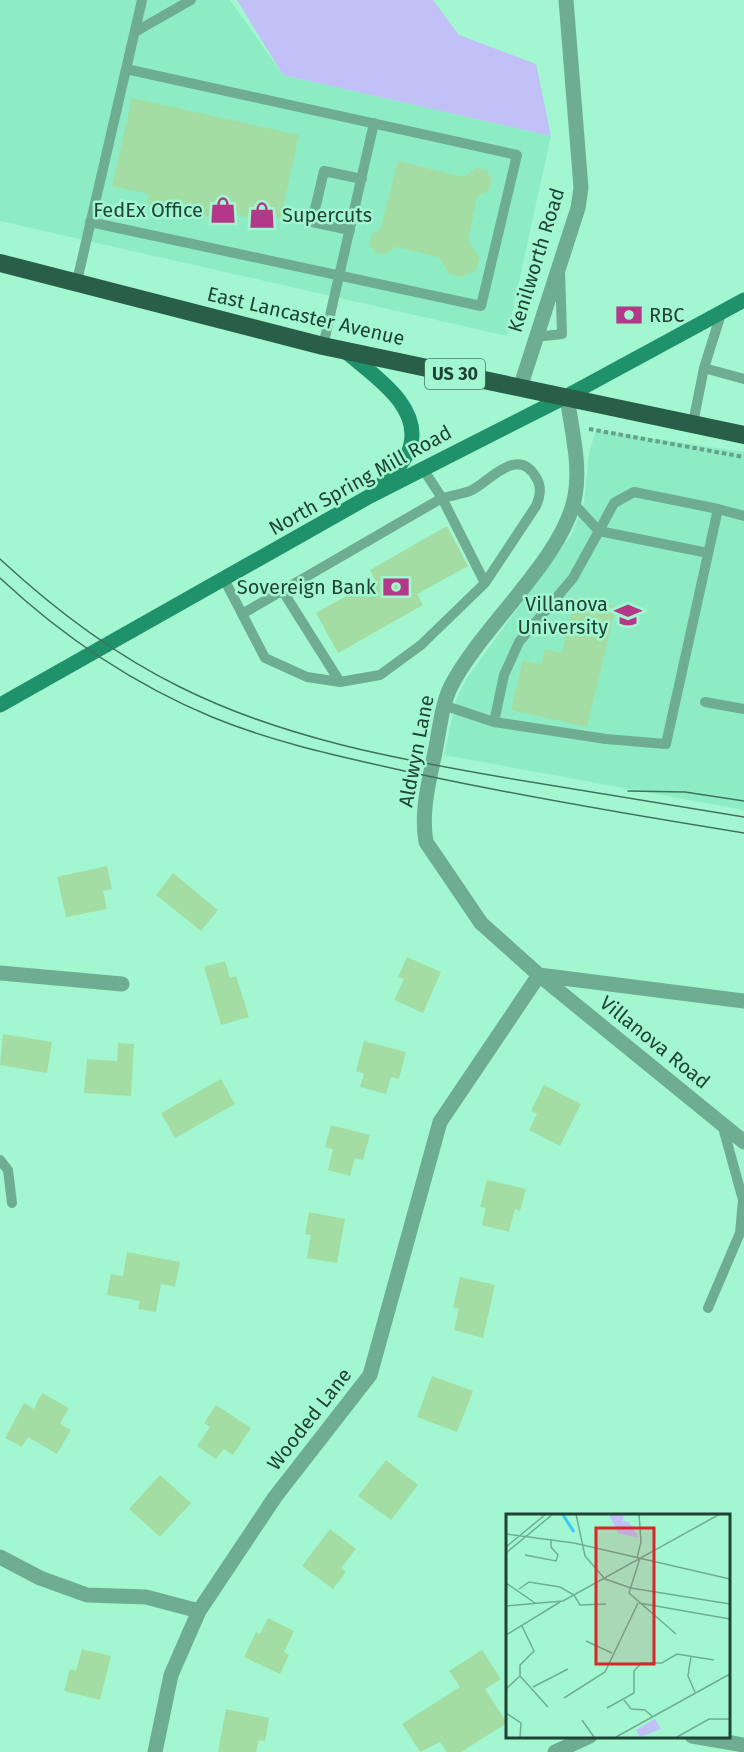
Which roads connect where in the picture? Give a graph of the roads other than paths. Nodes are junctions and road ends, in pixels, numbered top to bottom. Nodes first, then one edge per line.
1 (142, 0) edge
2 (191, 0) edge
3 (566, 0) edge
4 (135, 32) junction
5 (126, 69) junction
6 (374, 123) junction
7 (362, 179) junction
8 (90, 222) junction
9 (350, 230) junction
10 (560, 261) junction
11 (0, 263) edge
12 (340, 276) junction
13 (77, 281) junction
14 (744, 300) edge
15 (720, 314) junction
16 (535, 337) junction
17 (323, 346) junction
18 (344, 350) junction
19 (704, 368) junction
20 (744, 379) edge
21 (520, 388) junction
22 (567, 396) junction
23 (693, 423) junction
24 (744, 435) edge
25 (423, 469) junction
26 (370, 496) junction
27 (442, 498) junction
28 (573, 503) junction
29 (718, 509) junction
30 (744, 516) edge
31 (599, 531) junction
32 (708, 553) junction
33 (224, 579) junction
34 (485, 583) junction
35 (282, 590) junction
36 (242, 614) junction
37 (340, 682) junction
38 (705, 702) dead end
39 (0, 705) edge
40 (446, 706) junction
41 (744, 709) edge
42 (494, 722) junction
43 (0, 973) edge
44 (538, 975) junction
45 (122, 984) dead end
46 (744, 1001) edge
47 (722, 1124) junction
48 (744, 1142) edge
49 (0, 1160) edge
50 (12, 1203) dead end
51 (708, 1308) dead end
52 (0, 1557) edge
53 (199, 1611) junction
54 (588, 1737) edge
55 (698, 1737) edge
56 (744, 1745) edge
57 (155, 1752) edge
58 (555, 1752) edge

1 - 4 lane
2 - 4 lane
3 - 10 street, Kenilworth Road
4 - 5 lane
5 - 6 lane
5 - 8 lane
6 - 7 lane
6 - 12 lane
7 - 9 lane
7 - 9 lane
8 - 12 lane
8 - 13 lane
9 - 12 lane
10 - 16 street, Kenilworth Road
10 - 16 lane
11 - 13 highway, East Lancaster Avenue / US 30
12 - 17 lane
13 - 17 highway, East Lancaster Avenue / US 30
14 - 15 main road, North Spring Mill Road
15 - 19 lane
15 - 22 main road, North Spring Mill Road
16 - 21 street, Kenilworth Road
17 - 18 highway, East Lancaster Avenue / US 30
18 - 21 highway, East Lancaster Avenue / US 30
18 - 26 main road
19 - 20 lane
19 - 23 lane
21 - 22 highway, East Lancaster Avenue / US 30
22 - 23 highway, East Lancaster Avenue / US 30
22 - 25 main road, North Spring Mill Road
22 - 28 street, Aldwyn Lane
23 - 24 highway, East Lancaster Avenue / US 30
25 - 26 main road, North Spring Mill Road
25 - 27 lane
26 - 33 main road, North Spring Mill Road
27 - 34 lane
27 - 34 lane
27 - 35 lane
28 - 31 lane
28 - 40 street, Aldwyn Lane
29 - 30 lane
29 - 31 lane
29 - 32 lane
31 - 32 lane
31 - 42 lane
32 - 42 lane
33 - 36 lane
33 - 39 main road, North Spring Mill Road
34 - 37 lane
35 - 36 lane
35 - 37 lane
36 - 37 lane
38 - 41 lane
40 - 42 lane
40 - 44 street, Aldwyn Lane
43 - 45 street
44 - 46 street
44 - 47 street, Villanova Road
44 - 53 street, Wooded Lane
47 - 48 street, Villanova Road
47 - 51 lane
49 - 50 lane
52 - 53 street
53 - 57 street, Wooded Lane
54 - 58 street
55 - 56 street

